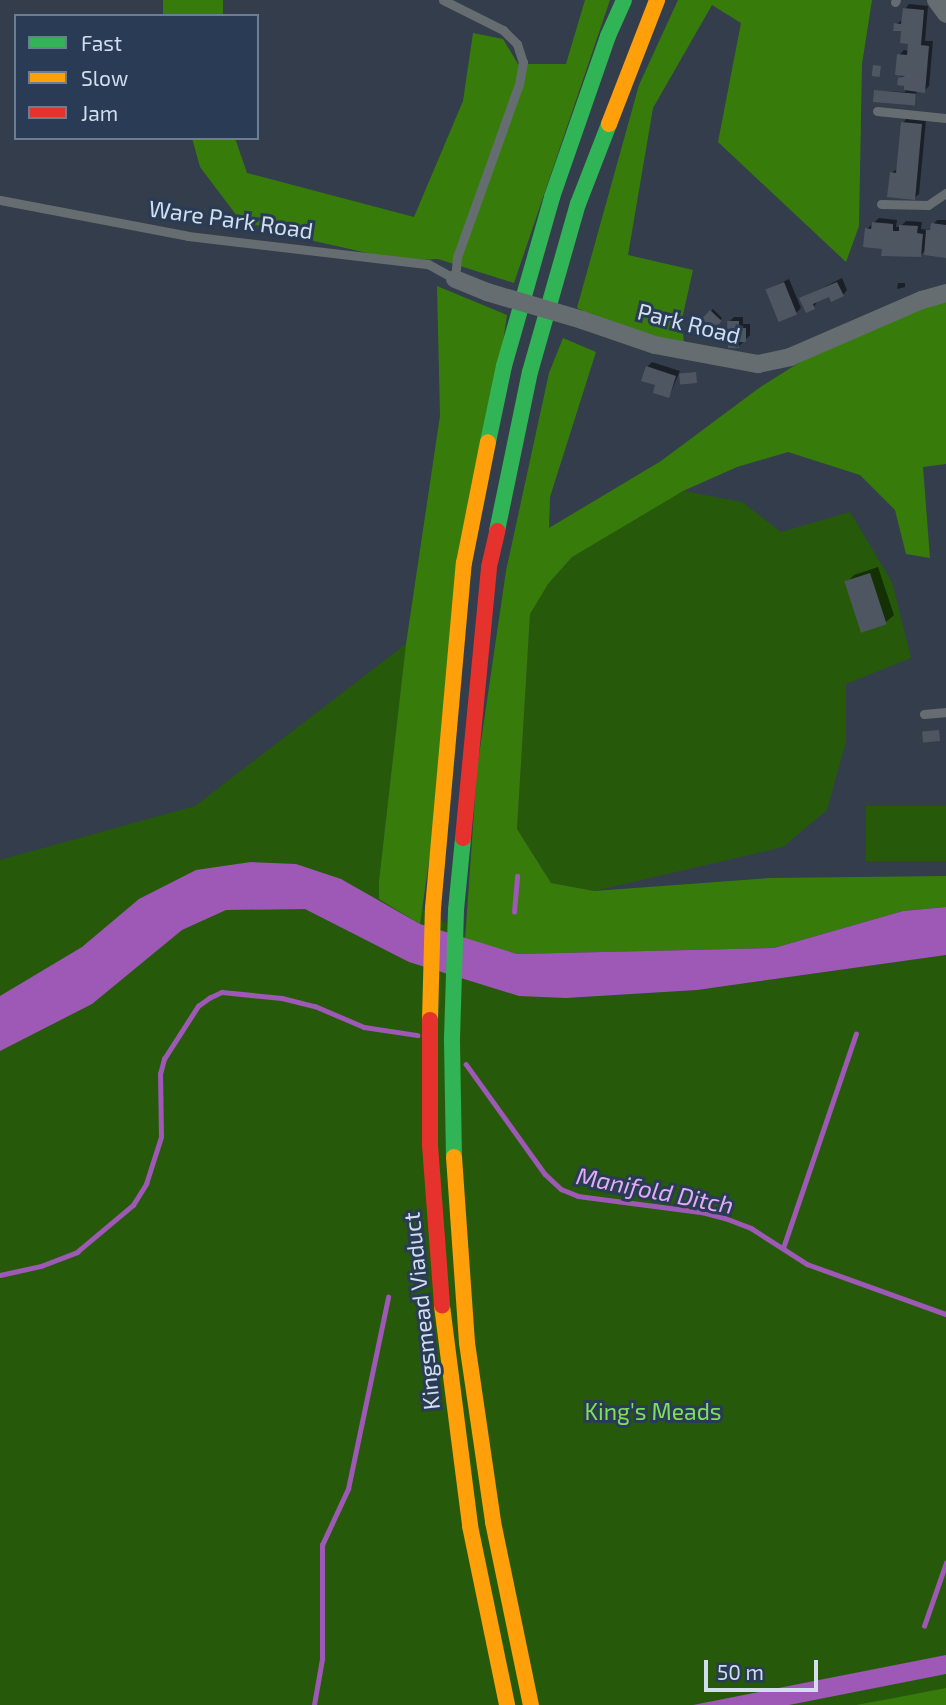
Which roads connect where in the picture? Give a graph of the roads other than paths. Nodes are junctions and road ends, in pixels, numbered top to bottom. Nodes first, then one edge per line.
1 (443, 0) edge
2 (624, 0) edge
3 (657, 0) edge
4 (936, 0) edge
5 (946, 14) edge
6 (877, 111) dead end
7 (946, 118) edge
8 (946, 193) edge
9 (0, 200) edge
10 (881, 204) dead end
11 (456, 279) junction
12 (946, 293) edge
13 (946, 712) edge
14 (924, 714) dead end
15 (507, 1705) edge
16 (531, 1705) edge

1 - 11 lane
2 - 15 highway, Kingsmead Viaduct
3 - 16 highway, Kingsmead Viaduct
4 - 5 street
6 - 7 lane
8 - 10 lane
9 - 11 lane, Ware Park Road
11 - 12 street, Park Road, bridge
13 - 14 lane

